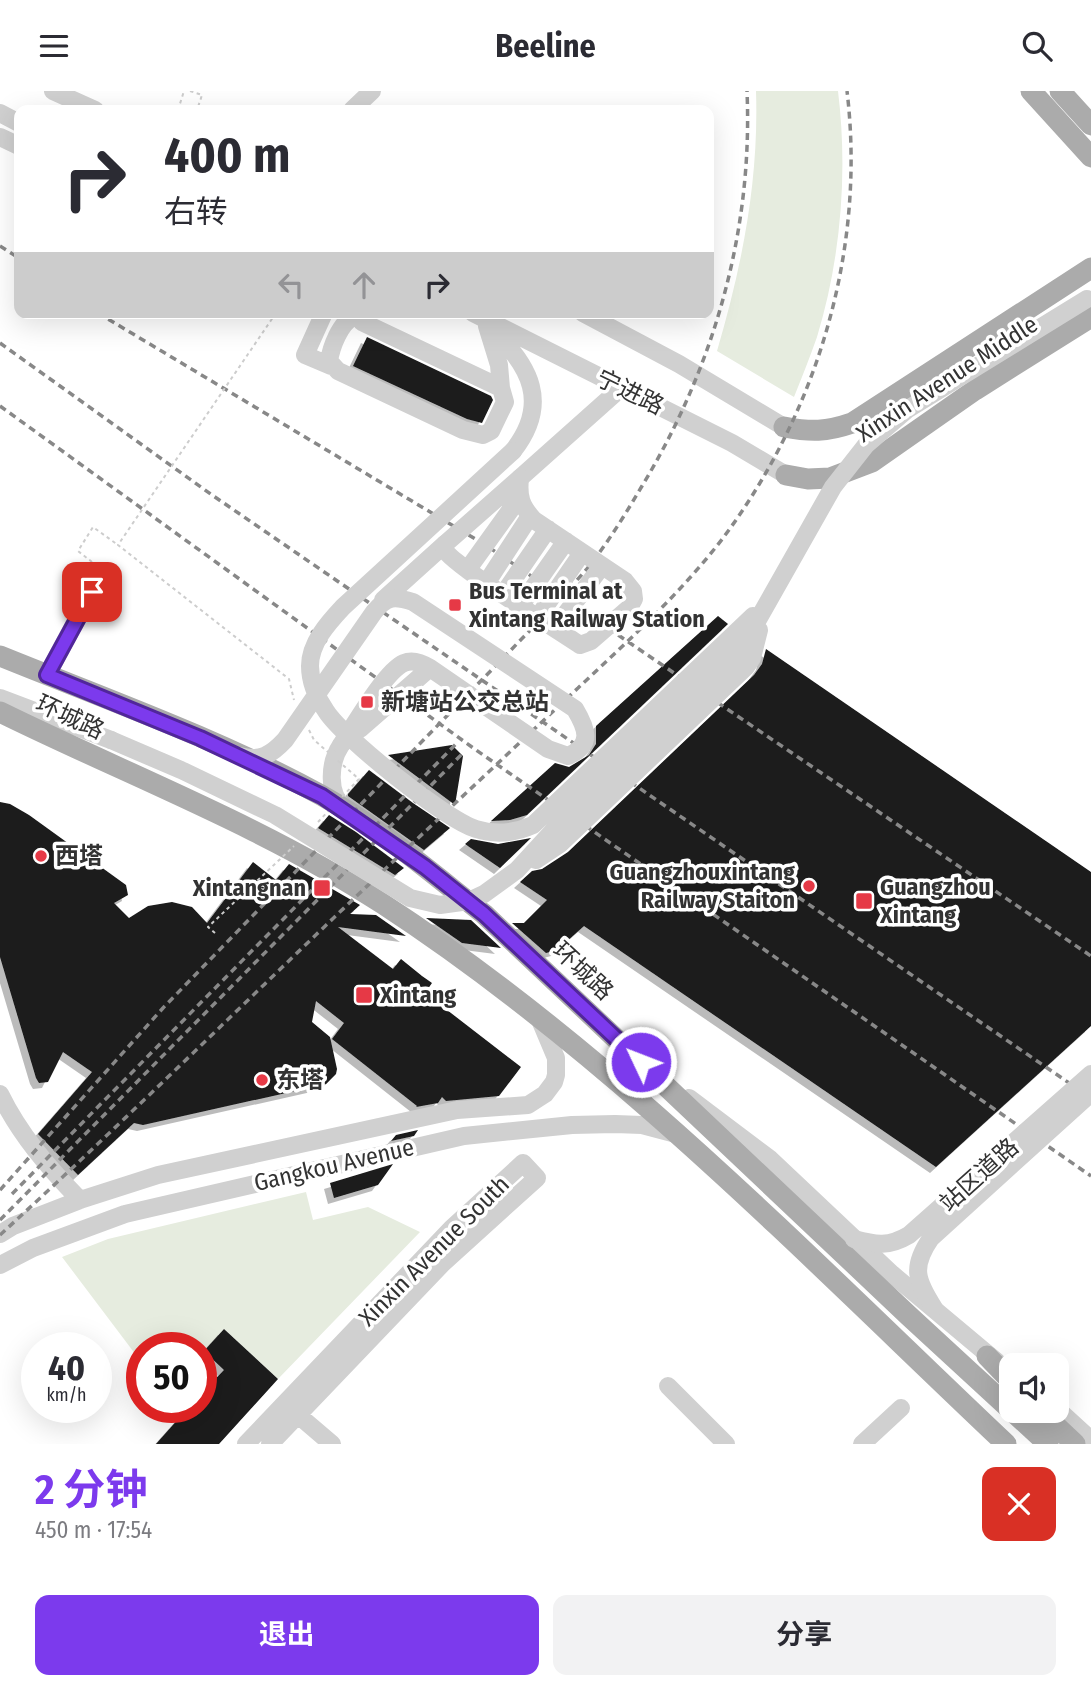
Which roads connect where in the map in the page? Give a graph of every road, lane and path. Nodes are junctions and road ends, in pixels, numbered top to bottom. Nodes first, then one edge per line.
1 (53, 91) edge
2 (190, 91) edge
3 (372, 91) edge
4 (1031, 91) edge
5 (1060, 91) edge
6 (84, 105) edge
7 (199, 105) edge
8 (357, 105) edge
9 (1091, 125) edge
10 (1091, 157) edge
11 (1091, 268) edge
12 (1090, 305) edge
13 (272, 319) edge
14 (321, 319) edge
15 (353, 319) edge
16 (361, 319) edge
17 (478, 319) edge
18 (483, 319) edge
19 (594, 319) edge
20 (487, 326) junction
21 (331, 366) junction
22 (501, 388) junction
23 (621, 388) junction
24 (868, 415) junction
25 (784, 427) joint
26 (889, 451) junction
27 (786, 475) joint
28 (520, 478) junction
29 (519, 498) junction
30 (530, 516) junction
31 (548, 529) junction
32 (566, 541) junction
33 (445, 544) junction
34 (118, 545) junction
35 (582, 553) junction
36 (602, 566) junction
37 (468, 569) junction
38 (103, 571) joint
39 (486, 582) junction
40 (777, 587) junction
41 (504, 593) junction
42 (383, 600) junction
43 (520, 604) junction
44 (764, 611) junction
45 (538, 617) junction
46 (555, 628) junction
47 (0, 656) edge
48 (47, 675) junction
49 (0, 698) edge
50 (298, 707) dead end
51 (0, 712) edge
52 (26, 725) junction
53 (0, 729) edge
54 (308, 729) dead end
55 (239, 756) junction
56 (562, 821) junction
57 (361, 822) junction
58 (312, 828) dead end
59 (508, 832) junction
60 (302, 838) dead end
61 (517, 870) junction
62 (215, 933) dead end
63 (538, 1017) junction
64 (641, 1062) junction
65 (1091, 1074) edge
66 (1091, 1093) edge
67 (0, 1094) edge
68 (457, 1110) junction
69 (679, 1135) junction
70 (464, 1136) junction
71 (80, 1200) junction
72 (0, 1234) edge
73 (854, 1239) junction
74 (0, 1265) edge
75 (934, 1308) junction
76 (988, 1356) junction
77 (999, 1363) edge
78 (999, 1368) edge
79 (668, 1386) dead end
80 (901, 1408) dead end
81 (298, 1415) junction
82 (1069, 1420) edge
83 (1053, 1423) edge
84 (1091, 1440) edge
85 (246, 1444) edge
86 (270, 1444) edge
87 (332, 1444) edge
88 (726, 1444) edge
89 (862, 1444) edge
90 (1006, 1444) edge
91 (1048, 1444) edge
92 (1075, 1444) edge

1 - 6 street
2 - 7 path
3 - 8 street
4 - 10 main road
5 - 9 main road
11 - 24 main road, Xinxin Avenue Middle
12 - 26 main road, Xinxin Avenue Middle
12 - 40 street, bridge
13 - 34 path, bridge
14 - 21 street
15 - 21 street
16 - 22 street
17 - 20 street
18 - 23 street, 宁进路
19 - 25 street
20 - 22 street
20 - 59 street, bridge
21 - 22 street
23 - 27 street, 宁进路
23 - 28 street
24 - 25 main road, Xinxin Avenue Middle
24 - 26 main road
26 - 27 main road, Xinxin Avenue Middle
28 - 29 street, bridge
28 - 33 street, bridge
29 - 30 street, bridge
29 - 37 street, bridge
30 - 31 street, bridge
30 - 39 street, bridge
31 - 32 street, bridge
31 - 41 street, bridge
32 - 35 street, bridge
32 - 43 street, bridge
33 - 37 street, bridge
33 - 42 street
34 - 38 path
34 - 50 path, bridge
35 - 36 street, bridge
35 - 45 street, bridge
36 - 46 street, bridge
36 - 46 street, bridge
37 - 39 street, bridge
38 - 48 street
39 - 41 street, bridge
40 - 44 street, bridge
40 - 59 street, bridge
41 - 43 street, bridge
42 - 55 street, bridge
42 - 57 street, bridge
43 - 45 street, bridge
44 - 56 street, bridge
44 - 61 street, bridge
45 - 46 street, bridge
47 - 48 main road, 环城路
48 - 55 main road, 环城路
49 - 61 street, bridge
51 - 52 main road, 环城路
52 - 53 main road
52 - 63 main road, 环城路
54 - 58 path, bridge
55 - 57 main road, 环城路, bridge
56 - 59 street, bridge
56 - 61 street, bridge
57 - 64 main road, 环城路
60 - 62 path, bridge
63 - 68 street, Gangkou Avenue
63 - 69 main road, 环城路
64 - 73 street
64 - 91 main road, 环城路
65 - 73 street, 站区道路, bridge
66 - 75 street, 站区道路, bridge
67 - 71 street
68 - 70 street
68 - 71 street, Gangkou Avenue
69 - 70 street, Gangkou Avenue
69 - 90 main road, 环城路
70 - 74 street, Gangkou Avenue
71 - 72 street, Gangkou Avenue
73 - 75 street, bridge
75 - 76 street
76 - 77 street
76 - 78 main road
79 - 88 street
80 - 89 street
81 - 85 street, Xinxin Avenue South
81 - 86 street, Xinxin Avenue South
81 - 87 street
82 - 84 street
83 - 92 main road

